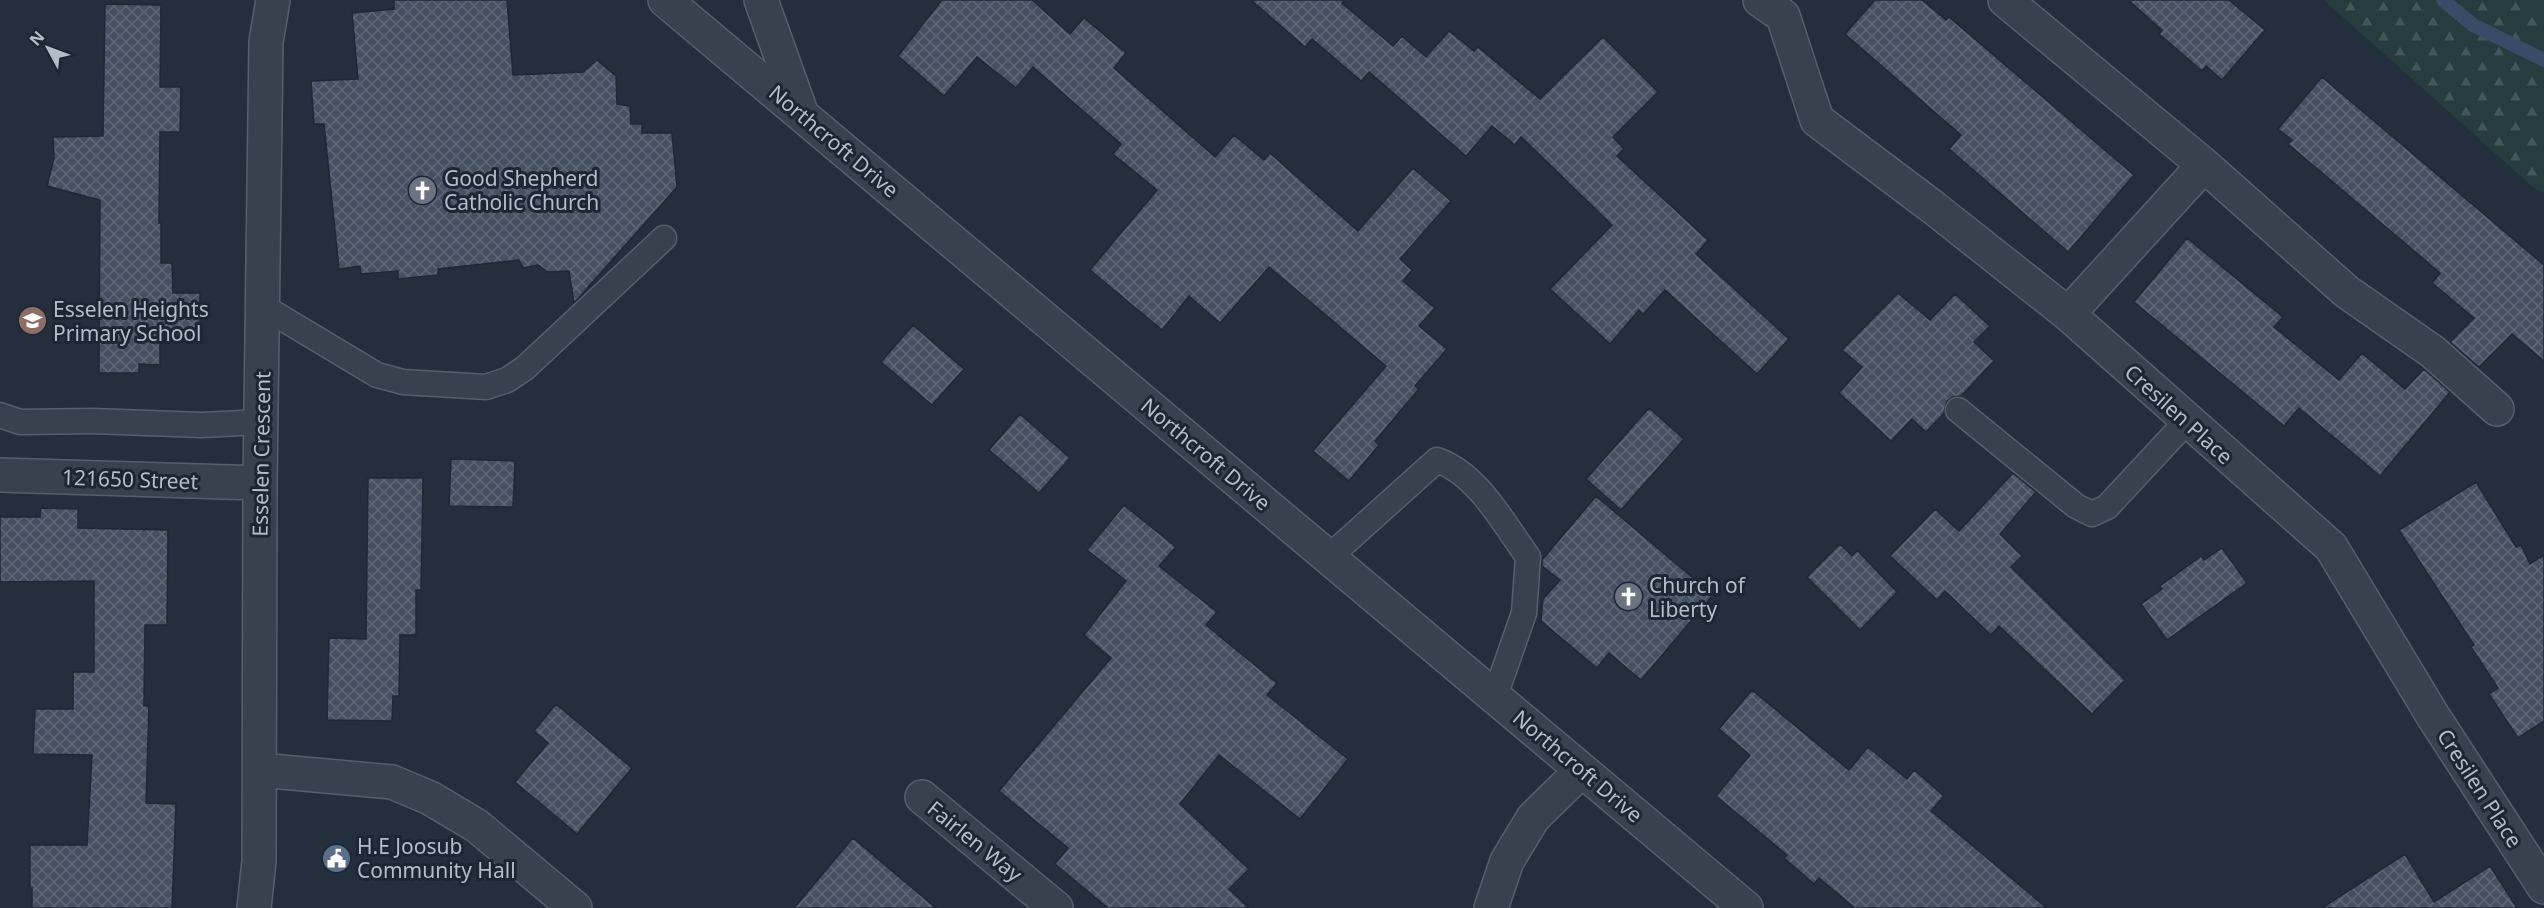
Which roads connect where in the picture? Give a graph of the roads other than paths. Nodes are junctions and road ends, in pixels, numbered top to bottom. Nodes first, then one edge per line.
1 (273, 0) edge
2 (665, 0) edge
3 (761, 0) edge
4 (1760, 0) edge
5 (2005, 0) edge
6 (801, 114) junction
7 (2204, 165) junction
8 (664, 238) dead end
9 (262, 306) junction
10 (2068, 314) junction
11 (2497, 409) dead end
12 (1958, 410) dead end
13 (0, 415) edge
14 (2187, 421) junction
15 (263, 422) junction
16 (0, 475) edge
17 (260, 483) junction
18 (1329, 557) junction
19 (1495, 696) junction
20 (260, 770) junction
21 (1582, 770) junction
22 (922, 797) dead end
23 (2544, 887) edge
24 (254, 908) edge
25 (575, 908) edge
26 (1056, 908) edge
27 (1491, 908) edge
28 (1746, 908) edge

1 - 9 street, Esselen Crescent
2 - 6 street, Northcroft Drive
3 - 6 street
4 - 10 street, Cresilen Place
5 - 7 street
6 - 18 street, Northcroft Drive
7 - 10 street
7 - 11 street
8 - 9 lane
9 - 15 street, Esselen Crescent
10 - 14 street, Cresilen Place
12 - 14 lane
13 - 15 lane
14 - 23 street, Cresilen Place
15 - 17 street, Esselen Crescent
16 - 17 street, 121650 Street
17 - 20 street, Esselen Crescent
18 - 19 street, Northcroft Drive
18 - 19 lane
19 - 21 street, Northcroft Drive
20 - 24 street, Esselen Crescent
20 - 25 street
21 - 27 street
21 - 28 street, Northcroft Drive
22 - 26 street, Fairlen Way

